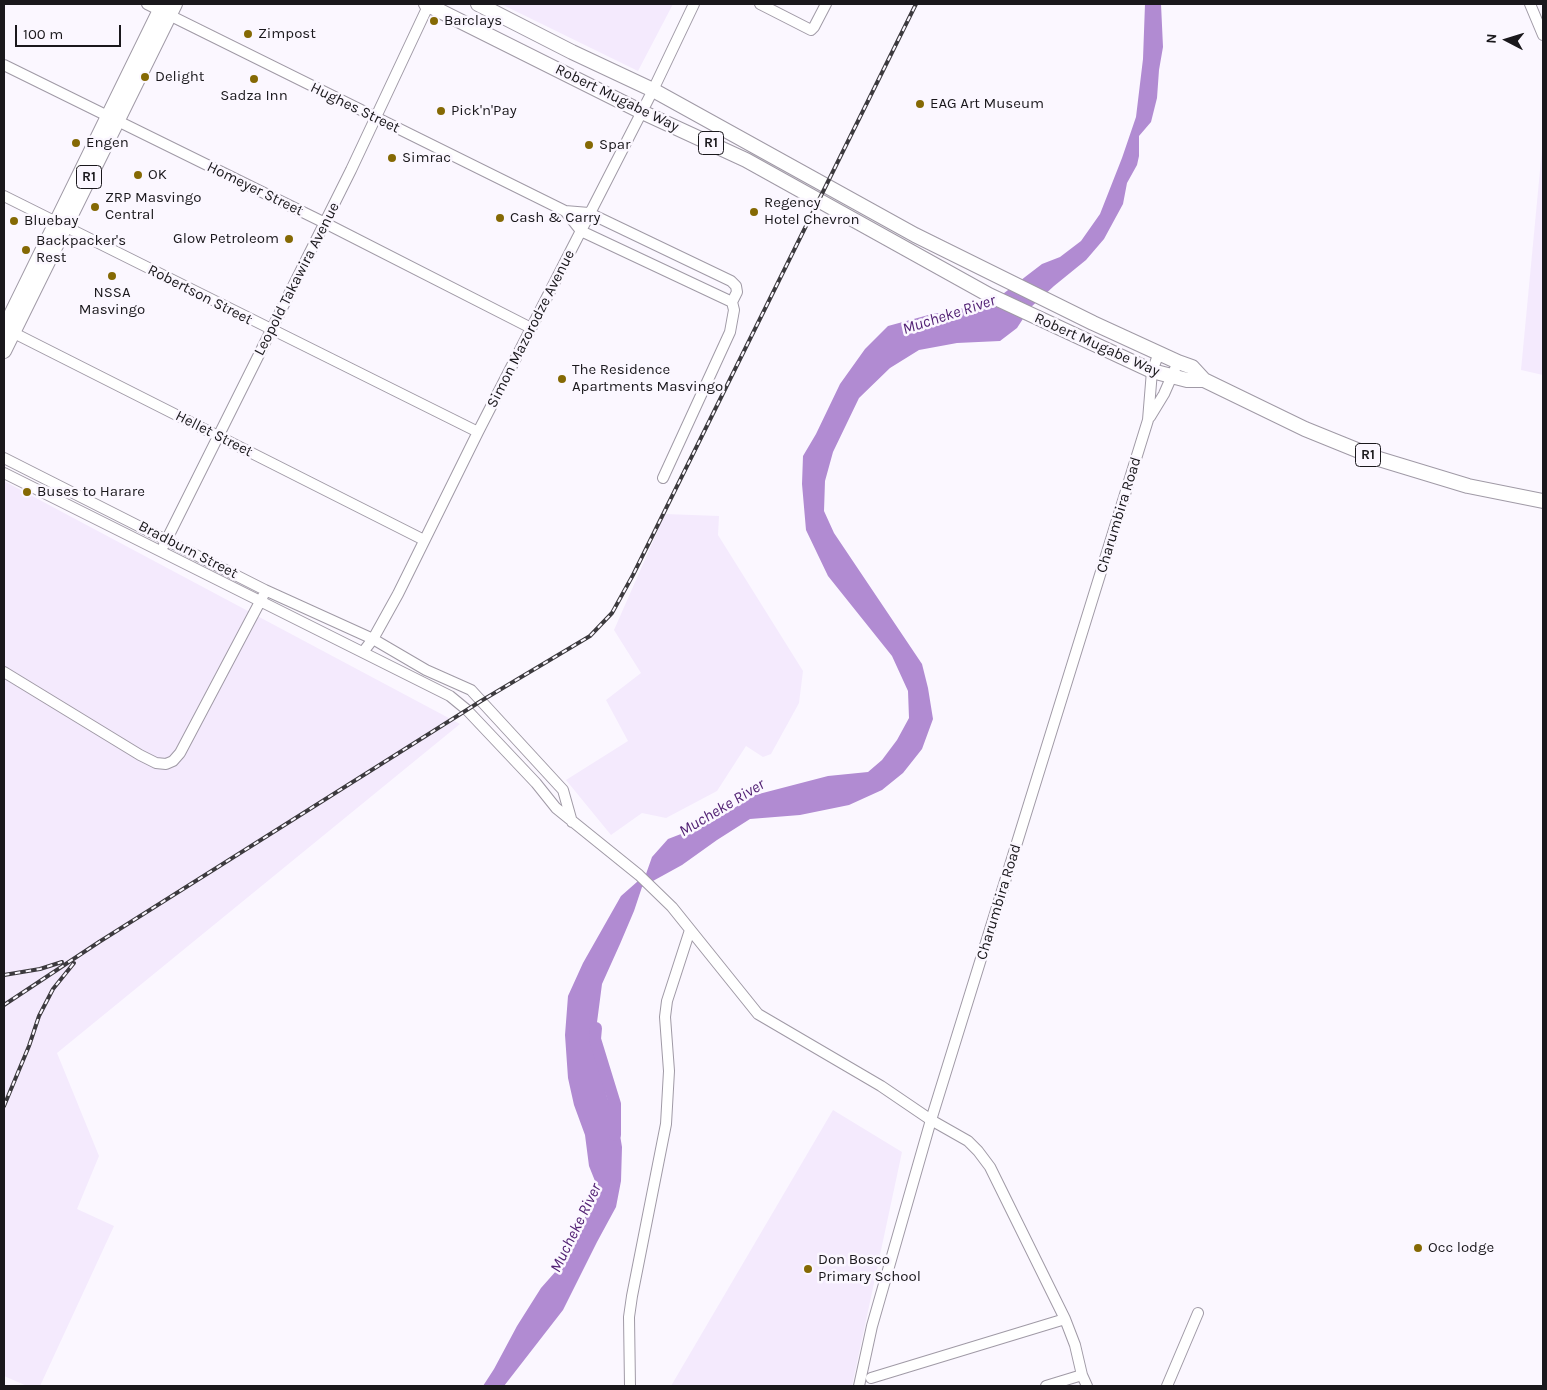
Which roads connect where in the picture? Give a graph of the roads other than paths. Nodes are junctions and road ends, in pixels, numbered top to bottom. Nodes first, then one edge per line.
1 (147, 4) edge
2 (428, 4) edge
3 (478, 4) edge
4 (694, 4) edge
5 (760, 4) edge
6 (826, 4) edge
7 (1530, 4) edge
8 (167, 8) edge
9 (1543, 35) edge
10 (4, 65) edge
11 (654, 90) junction
12 (642, 112) junction
13 (112, 118) junction
14 (376, 118) junction
15 (4, 196) edge
16 (565, 211) junction
17 (589, 213) junction
18 (325, 223) junction
19 (61, 224) junction
20 (581, 231) junction
21 (669, 251) junction
22 (660, 268) junction
23 (732, 302) junction
24 (531, 328) junction
25 (6, 330) edge
26 (271, 330) junction
27 (4, 351) edge
28 (1159, 354) junction
29 (1178, 362) junction
30 (1152, 371) junction
31 (1172, 377) junction
32 (1204, 380) junction
33 (1148, 420) junction
34 (478, 432) junction
35 (219, 436) junction
36 (4, 460) edge
37 (4, 473) edge
38 (663, 478) dead end
39 (1543, 501) edge
40 (166, 539) junction
41 (424, 540) junction
42 (160, 552) junction
43 (265, 590) junction
44 (260, 601) junction
45 (373, 640) junction
46 (363, 652) junction
47 (4, 672) edge
48 (573, 823) junction
49 (690, 930) junction
50 (931, 1120) junction
51 (1198, 1312) dead end
52 (1065, 1320) junction
53 (861, 1372) junction
54 (1082, 1375) junction
55 (872, 1382) edge
56 (630, 1386) edge
57 (859, 1386) edge
58 (1046, 1386) edge
59 (1087, 1386) edge
60 (1167, 1386) edge

1 - 8 street, Hughes Street
2 - 12 highway, Robert Mugabe Way / R1
2 - 14 street, Leopold Takawira Avenue
3 - 11 highway, Robert Mugabe Way / R1
4 - 11 street, Simon Mazorodze Avenue
5 - 6 street
7 - 9 street
8 - 13 highway, R1
8 - 14 street, Hughes Street
10 - 13 street, Homeyer Street
11 - 12 street, Simon Mazorodze Avenue
11 - 28 highway, Robert Mugabe Way / R1
12 - 17 street, Simon Mazorodze Avenue
12 - 30 highway, Robert Mugabe Way / R1
13 - 18 street, Homeyer Street
13 - 19 highway, R1
14 - 16 street, Hughes Street
14 - 18 street, Leopold Takawira Avenue
15 - 19 street, Robertson Street
16 - 17 street
16 - 20 street
17 - 20 street, Simon Mazorodze Avenue
17 - 21 street
18 - 24 street, Homeyer Street
18 - 26 street, Leopold Takawira Avenue
19 - 25 highway, R1
19 - 26 street, Robertson Street
20 - 22 street
20 - 24 street, Simon Mazorodze Avenue
21 - 22 street
21 - 23 street
22 - 23 street
23 - 38 street
24 - 34 street, Simon Mazorodze Avenue
25 - 27 highway, R1
25 - 35 street, Hellet Street
26 - 34 street, Robertson Street
26 - 35 street, Leopold Takawira Avenue
28 - 29 highway, Robert Mugabe Way / R1
28 - 30 street, Charumbira Road
29 - 31 street, Charumbira Road
29 - 32 highway, Robert Mugabe Way / R1
30 - 31 highway, Robert Mugabe Way / R1
30 - 33 street, Charumbira Road
31 - 32 highway, Robert Mugabe Way / R1
31 - 33 street, Charumbira Road
32 - 39 highway, R1
33 - 50 street, Charumbira Road
34 - 41 street, Simon Mazorodze Avenue
35 - 40 street, Leopold Takawira Avenue
35 - 41 street, Hellet Street
36 - 40 street, Bradburn Street
37 - 42 street, Bradburn Street
40 - 42 street, Leopold Takawira Avenue
40 - 43 street, Bradburn Street
41 - 45 street, Simon Mazorodze Avenue
42 - 44 street, Bradburn Street
43 - 44 street
43 - 45 street, Bradburn Street
44 - 46 street, Bradburn Street
44 - 47 street
45 - 46 street, Simon Mazorodze Avenue
45 - 48 street, Bradburn Street
46 - 48 street, Bradburn Street
48 - 49 street, Bradburn Street
49 - 50 street, Bradburn Street
49 - 56 street
50 - 52 street, Bradburn Street
50 - 53 street, Charumbira Road
51 - 60 street
52 - 54 street, Bradburn Street
52 - 55 street
53 - 55 street
53 - 57 street, Charumbira Road
54 - 58 street
54 - 59 street, Bradburn Street

